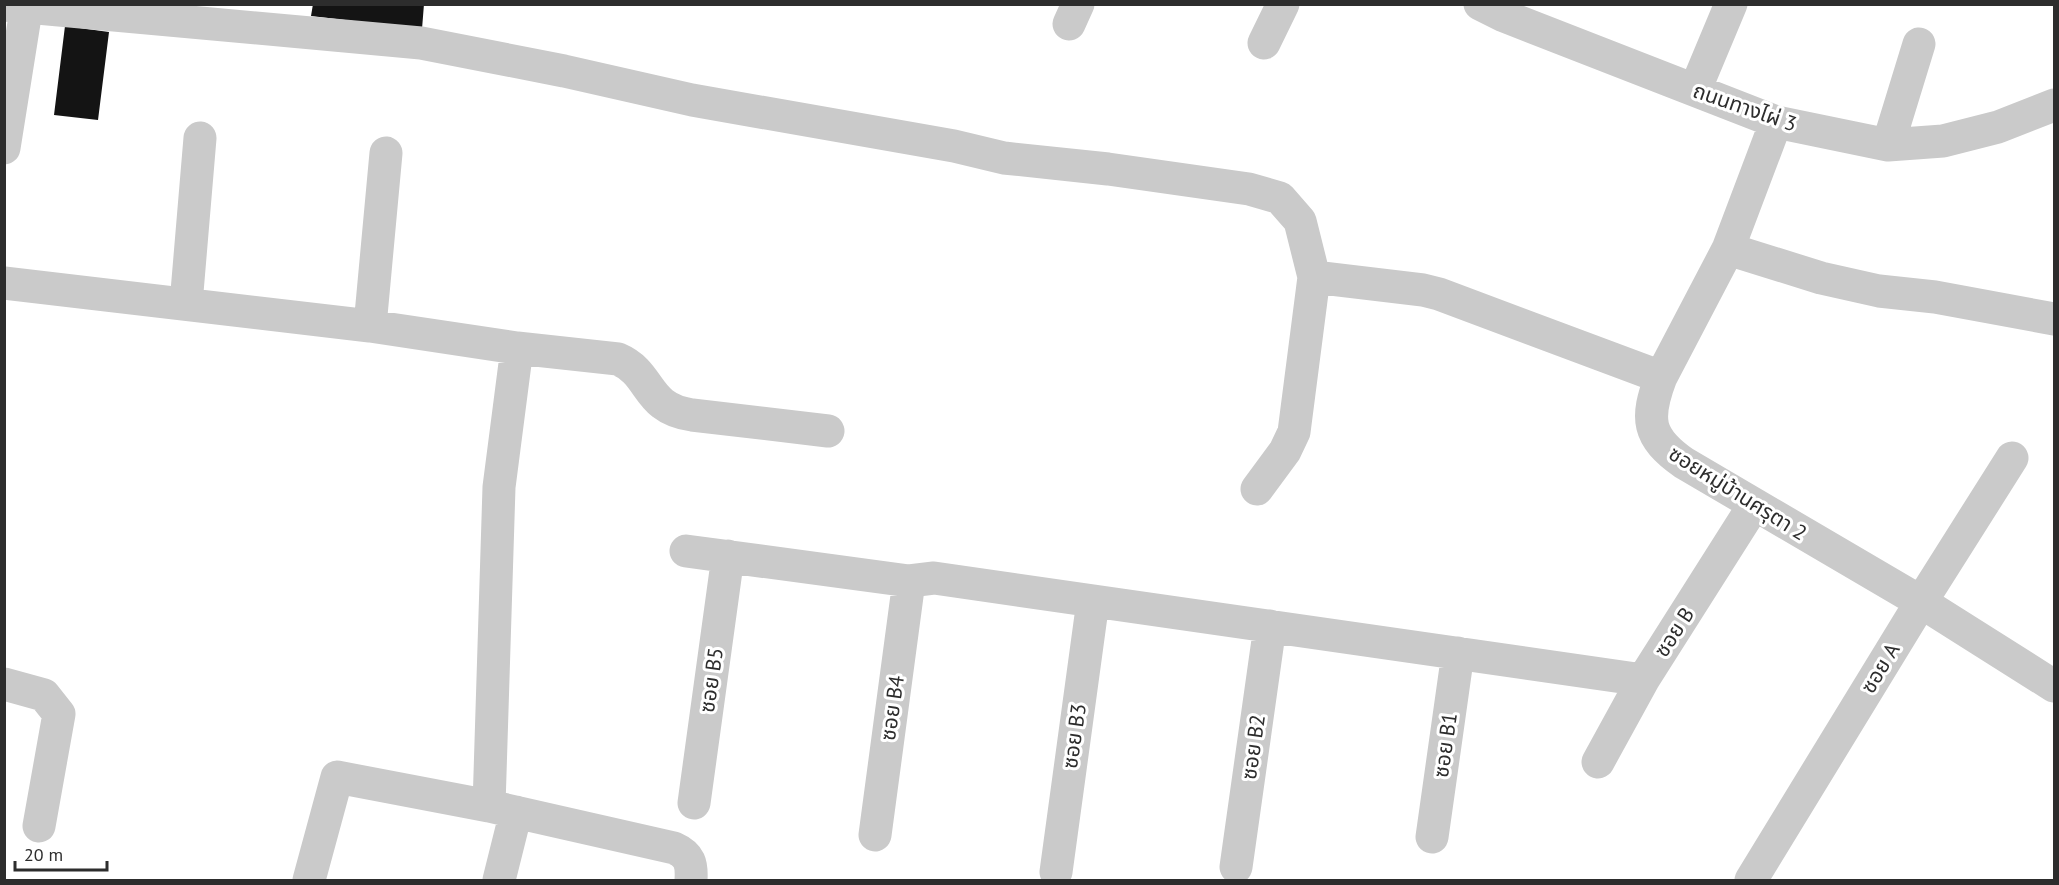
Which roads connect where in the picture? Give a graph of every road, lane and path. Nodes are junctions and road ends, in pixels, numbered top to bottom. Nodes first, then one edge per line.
1 (1283, 4) edge
2 (1731, 4) edge
3 (20, 5) edge
4 (1498, 8) edge
5 (1264, 43) dead end
6 (1920, 44) dead end
7 (1695, 90) junction
8 (2055, 105) edge
9 (1776, 122) junction
10 (200, 138) dead end
11 (1888, 145) junction
12 (4, 148) edge
13 (386, 153) dead end
14 (1728, 249) junction
15 (1314, 277) junction
16 (4, 283) edge
17 (186, 304) junction
18 (2055, 319) edge
19 (370, 326) junction
20 (517, 348) junction
21 (1661, 377) junction
22 (828, 431) dead end
23 (2012, 459) dead end
24 (1257, 489) dead end
25 (1754, 505) junction
26 (686, 550) dead end
27 (728, 556) junction
28 (909, 580) junction
29 (1093, 601) junction
30 (1920, 602) junction
31 (1270, 626) junction
32 (1458, 653) junction
33 (1643, 680) junction
34 (4, 684) edge
35 (2055, 686) edge
36 (1598, 762) dead end
37 (694, 803) dead end
38 (502, 809) junction
39 (39, 826) dead end
40 (874, 835) dead end
41 (1432, 837) dead end
42 (1236, 867) dead end
43 (1056, 872) dead end
44 (309, 880) edge
45 (499, 880) edge
46 (691, 880) edge
47 (1751, 880) edge

1 - 5 street
2 - 7 street
3 - 12 street
3 - 15 street
4 - 7 street, ถนนทางไผ่ 3
6 - 11 street
7 - 9 street, ถนนทางไผ่ 3
8 - 11 street, ถนนทางไผ่ 3
9 - 11 street, ถนนทางไผ่ 3
9 - 14 street, ซอยหมู่บ้านศรุตา 2
10 - 17 street
13 - 19 street
14 - 18 street
14 - 21 street, ซอยหมู่บ้านศรุตา 2
15 - 21 street
15 - 24 street
16 - 17 street
17 - 19 street
19 - 20 street
20 - 22 street
20 - 38 street
21 - 25 street, ซอยหมู่บ้านศรุตา 2
23 - 30 street, ซอย A
25 - 30 street, ซอยหมู่บ้านศรุตา 2
25 - 33 street, ซอย B
26 - 27 street
27 - 28 street
27 - 37 street, ซอย B5
28 - 29 street
28 - 40 street, ซอย B4
29 - 31 street
29 - 43 street, ซอย B3
30 - 35 street, ซอยหมู่บ้านศรุตา 2
30 - 47 street, ซอย A
31 - 32 street
31 - 42 street, ซอย B2
32 - 33 street
32 - 41 street, ซอย B1
33 - 36 street, ซอย B
34 - 39 street
38 - 44 street
38 - 45 street
38 - 46 street

